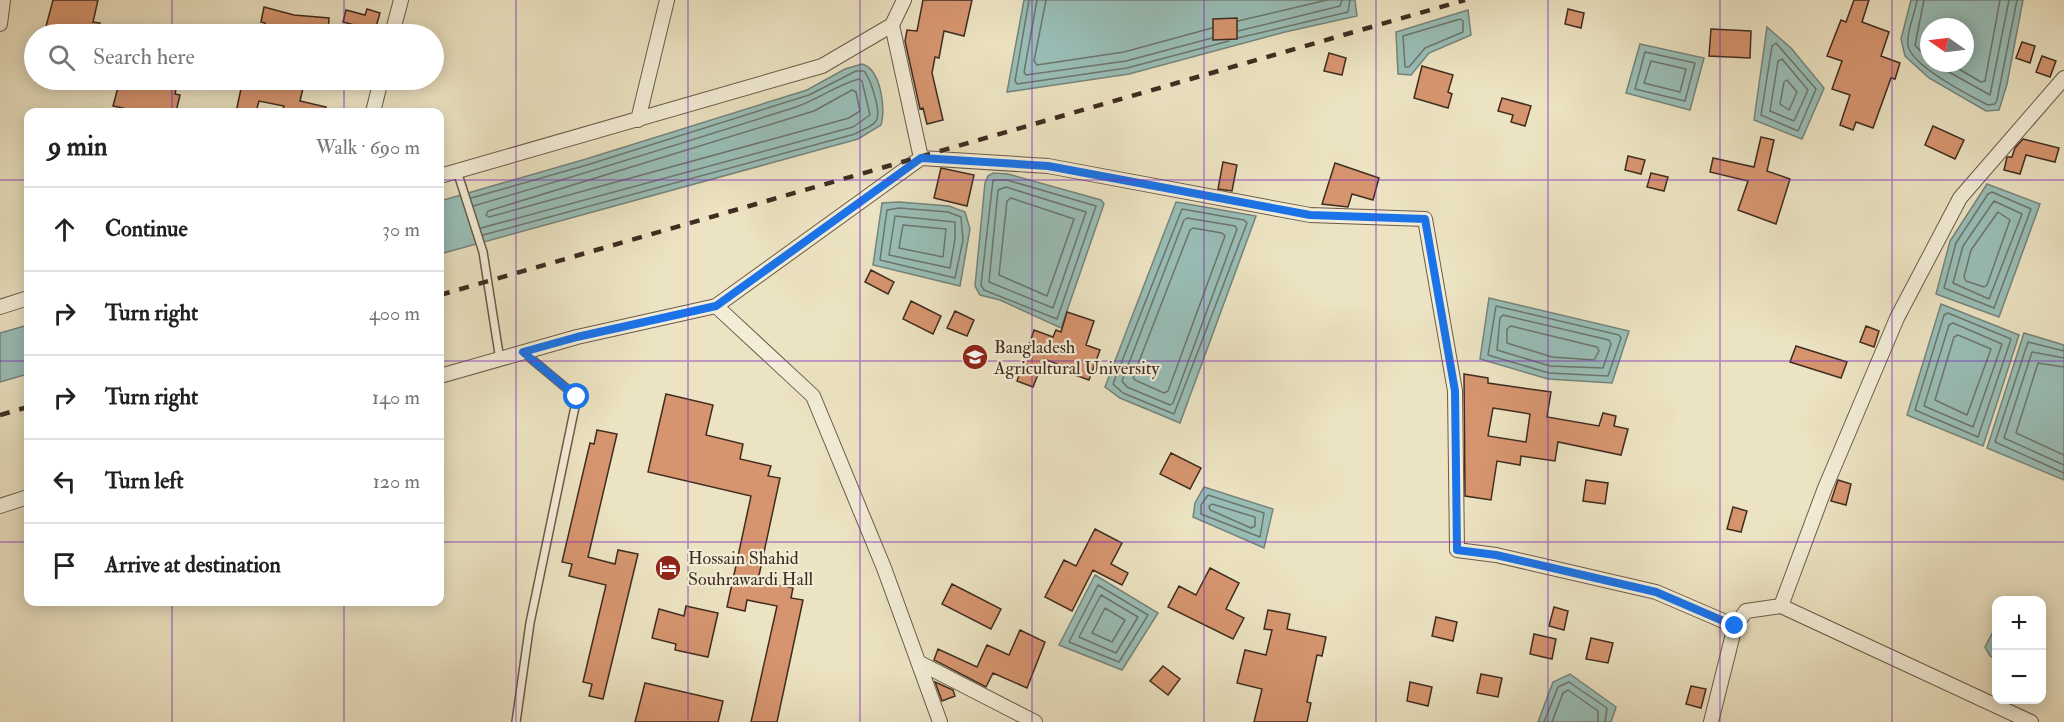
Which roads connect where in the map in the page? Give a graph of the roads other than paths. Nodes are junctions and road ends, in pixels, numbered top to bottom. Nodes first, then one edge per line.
1 (3, 0) edge
2 (401, 0) edge
3 (667, 0) edge
4 (904, 0) edge
5 (0, 24) edge
6 (395, 24) edge
7 (892, 25) junction
8 (2064, 78) edge
9 (378, 90) edge
10 (374, 108) edge
11 (638, 120) junction
12 (921, 158) junction
13 (444, 176) edge
14 (459, 177) junction
15 (24, 299) edge
16 (716, 306) junction
17 (0, 307) edge
18 (523, 352) junction
19 (500, 360) junction
20 (444, 375) edge
21 (24, 498) edge
22 (0, 506) edge
23 (1781, 606) junction
24 (1735, 626) junction
25 (918, 662) junction
26 (516, 722) edge
27 (940, 722) edge
28 (1035, 722) edge
29 (1711, 722) edge
30 (2031, 722) edge

1 - 5 street
2 - 6 street
3 - 11 street
4 - 7 street
7 - 11 street
7 - 12 street
8 - 23 street
9 - 10 street
11 - 14 street
12 - 16 street
12 - 24 street
13 - 14 street
14 - 19 lane
15 - 17 street
16 - 18 street
16 - 25 street
18 - 19 street
18 - 26 lane
19 - 20 street
21 - 22 street
23 - 24 street
23 - 30 street
24 - 29 street
25 - 27 street
25 - 28 street

